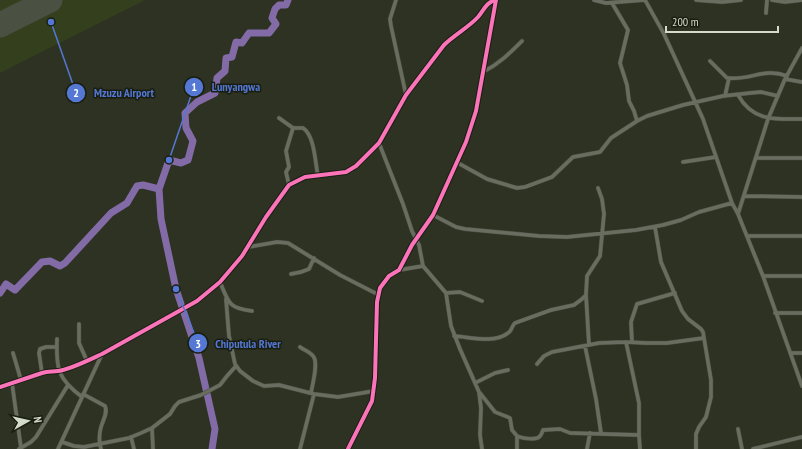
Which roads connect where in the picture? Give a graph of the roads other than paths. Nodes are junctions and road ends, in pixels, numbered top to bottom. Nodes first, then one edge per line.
1 (396, 0) edge
2 (496, 0) edge
3 (594, 0) edge
4 (645, 0) edge
5 (696, 0) edge
6 (741, 0) edge
7 (767, 0) edge
8 (772, 0) edge
9 (802, 0) edge
10 (612, 3) junction
11 (766, 13) dead end
12 (522, 41) dead end
13 (802, 48) edge
14 (710, 61) dead end
15 (483, 72) junction
16 (786, 77) junction
17 (729, 78) junction
18 (802, 82) edge
19 (406, 95) junction
20 (738, 95) junction
21 (725, 96) junction
22 (778, 96) junction
23 (696, 102) junction
24 (279, 118) dead end
25 (768, 119) junction
26 (802, 119) edge
27 (637, 121) junction
28 (293, 128) junction
29 (379, 143) junction
30 (716, 157) junction
31 (756, 158) junction
32 (802, 158) edge
33 (683, 162) dead end
34 (458, 163) junction
35 (318, 176) junction
36 (289, 185) junction
37 (598, 188) dead end
38 (744, 196) junction
39 (802, 197) edge
40 (732, 203) junction
41 (738, 214) junction
42 (433, 215) junction
43 (655, 227) junction
44 (602, 233) junction
45 (747, 236) junction
46 (802, 236) edge
47 (416, 239) junction
48 (248, 247) junction
49 (314, 258) junction
50 (424, 266) junction
51 (399, 270) junction
52 (291, 274) dead end
53 (763, 276) junction
54 (802, 276) edge
55 (220, 282) junction
56 (446, 293) junction
57 (675, 293) junction
58 (379, 295) junction
59 (586, 295) junction
60 (226, 299) junction
61 (482, 301) dead end
62 (252, 311) dead end
63 (775, 313) junction
64 (802, 313) edge
65 (79, 324) dead end
66 (454, 336) junction
67 (704, 338) junction
68 (57, 339) dead end
69 (626, 342) junction
70 (632, 342) junction
71 (587, 345) junction
72 (57, 347) junction
73 (300, 347) dead end
74 (13, 353) dead end
75 (791, 353) junction
76 (802, 353) edge
77 (102, 354) junction
78 (87, 361) junction
79 (537, 364) dead end
80 (236, 366) junction
81 (508, 370) dead end
82 (58, 371) junction
83 (42, 373) junction
84 (21, 380) junction
85 (12, 383) junction
86 (475, 383) junction
87 (68, 385) junction
88 (802, 386) edge
89 (0, 387) edge
90 (374, 390) junction
91 (479, 392) junction
92 (312, 394) junction
93 (83, 395) junction
94 (152, 428) junction
95 (738, 429) dead end
96 (590, 433) junction
97 (601, 433) junction
98 (639, 435) junction
99 (516, 436) junction
100 (132, 437) junction
101 (802, 438) edge
102 (62, 442) junction
103 (99, 443) junction
104 (20, 448) edge
105 (75, 448) edge
106 (58, 449) edge
107 (101, 449) edge
108 (134, 449) edge
109 (153, 449) edge
110 (300, 449) edge
111 (348, 449) edge
112 (482, 449) edge
113 (517, 449) edge
114 (587, 449) edge
115 (640, 449) edge
116 (696, 449) edge
117 (742, 449) edge
118 (754, 449) edge

1 - 19 street
2 - 15 street
2 - 19 street
3 - 10 street
4 - 10 street
4 - 23 street
5 - 6 street
7 - 11 street
8 - 9 street
10 - 27 street
12 - 15 street
13 - 16 street
14 - 17 street
15 - 34 street
16 - 17 street
16 - 18 street
16 - 22 street
17 - 21 street
19 - 29 street
20 - 21 street
20 - 22 street
20 - 25 street
21 - 23 street
22 - 25 street
23 - 27 street
23 - 30 street
24 - 28 street
25 - 26 street
25 - 31 street
27 - 34 street
28 - 35 street
28 - 36 street
29 - 35 street
29 - 47 street
30 - 33 street
30 - 40 street
31 - 32 street
31 - 38 street
34 - 42 street
35 - 36 street
36 - 48 street
37 - 44 street
38 - 39 street
38 - 41 street
40 - 41 street
40 - 43 street
41 - 45 street
42 - 44 street
42 - 47 street
43 - 44 street
43 - 57 street
44 - 59 street
45 - 46 street
45 - 53 street
47 - 50 street
47 - 51 street
48 - 49 street
48 - 55 street
49 - 52 street
49 - 58 street
50 - 51 street
50 - 56 street
51 - 58 street
53 - 54 street
53 - 63 street
55 - 60 street
55 - 77 street
56 - 61 street
56 - 66 street
57 - 67 street
57 - 70 street
58 - 90 street
59 - 66 street
59 - 71 street
60 - 62 street
60 - 80 street
63 - 64 street
63 - 75 street
65 - 78 street
66 - 86 street
67 - 70 street
67 - 116 street
68 - 72 street
69 - 70 street
69 - 71 street
69 - 98 street
71 - 79 street
71 - 97 street
72 - 82 street
72 - 83 street
73 - 92 street
74 - 84 street
75 - 76 street
75 - 88 street
77 - 78 street
77 - 93 street
78 - 82 street
80 - 92 street
80 - 94 street
81 - 86 street
82 - 83 street
82 - 87 street
83 - 84 street
84 - 85 street
85 - 89 street
85 - 104 street
86 - 91 street
87 - 93 street
87 - 104 street
90 - 92 street
90 - 111 street
91 - 99 street
91 - 112 street
92 - 110 street
93 - 102 street
93 - 103 street
94 - 100 street
94 - 109 street
95 - 117 street
96 - 97 street
96 - 99 street
96 - 114 street
97 - 98 street
98 - 115 street
99 - 113 street
100 - 103 street
100 - 108 street
101 - 118 street
102 - 105 street
102 - 106 street
103 - 105 street
103 - 107 street

